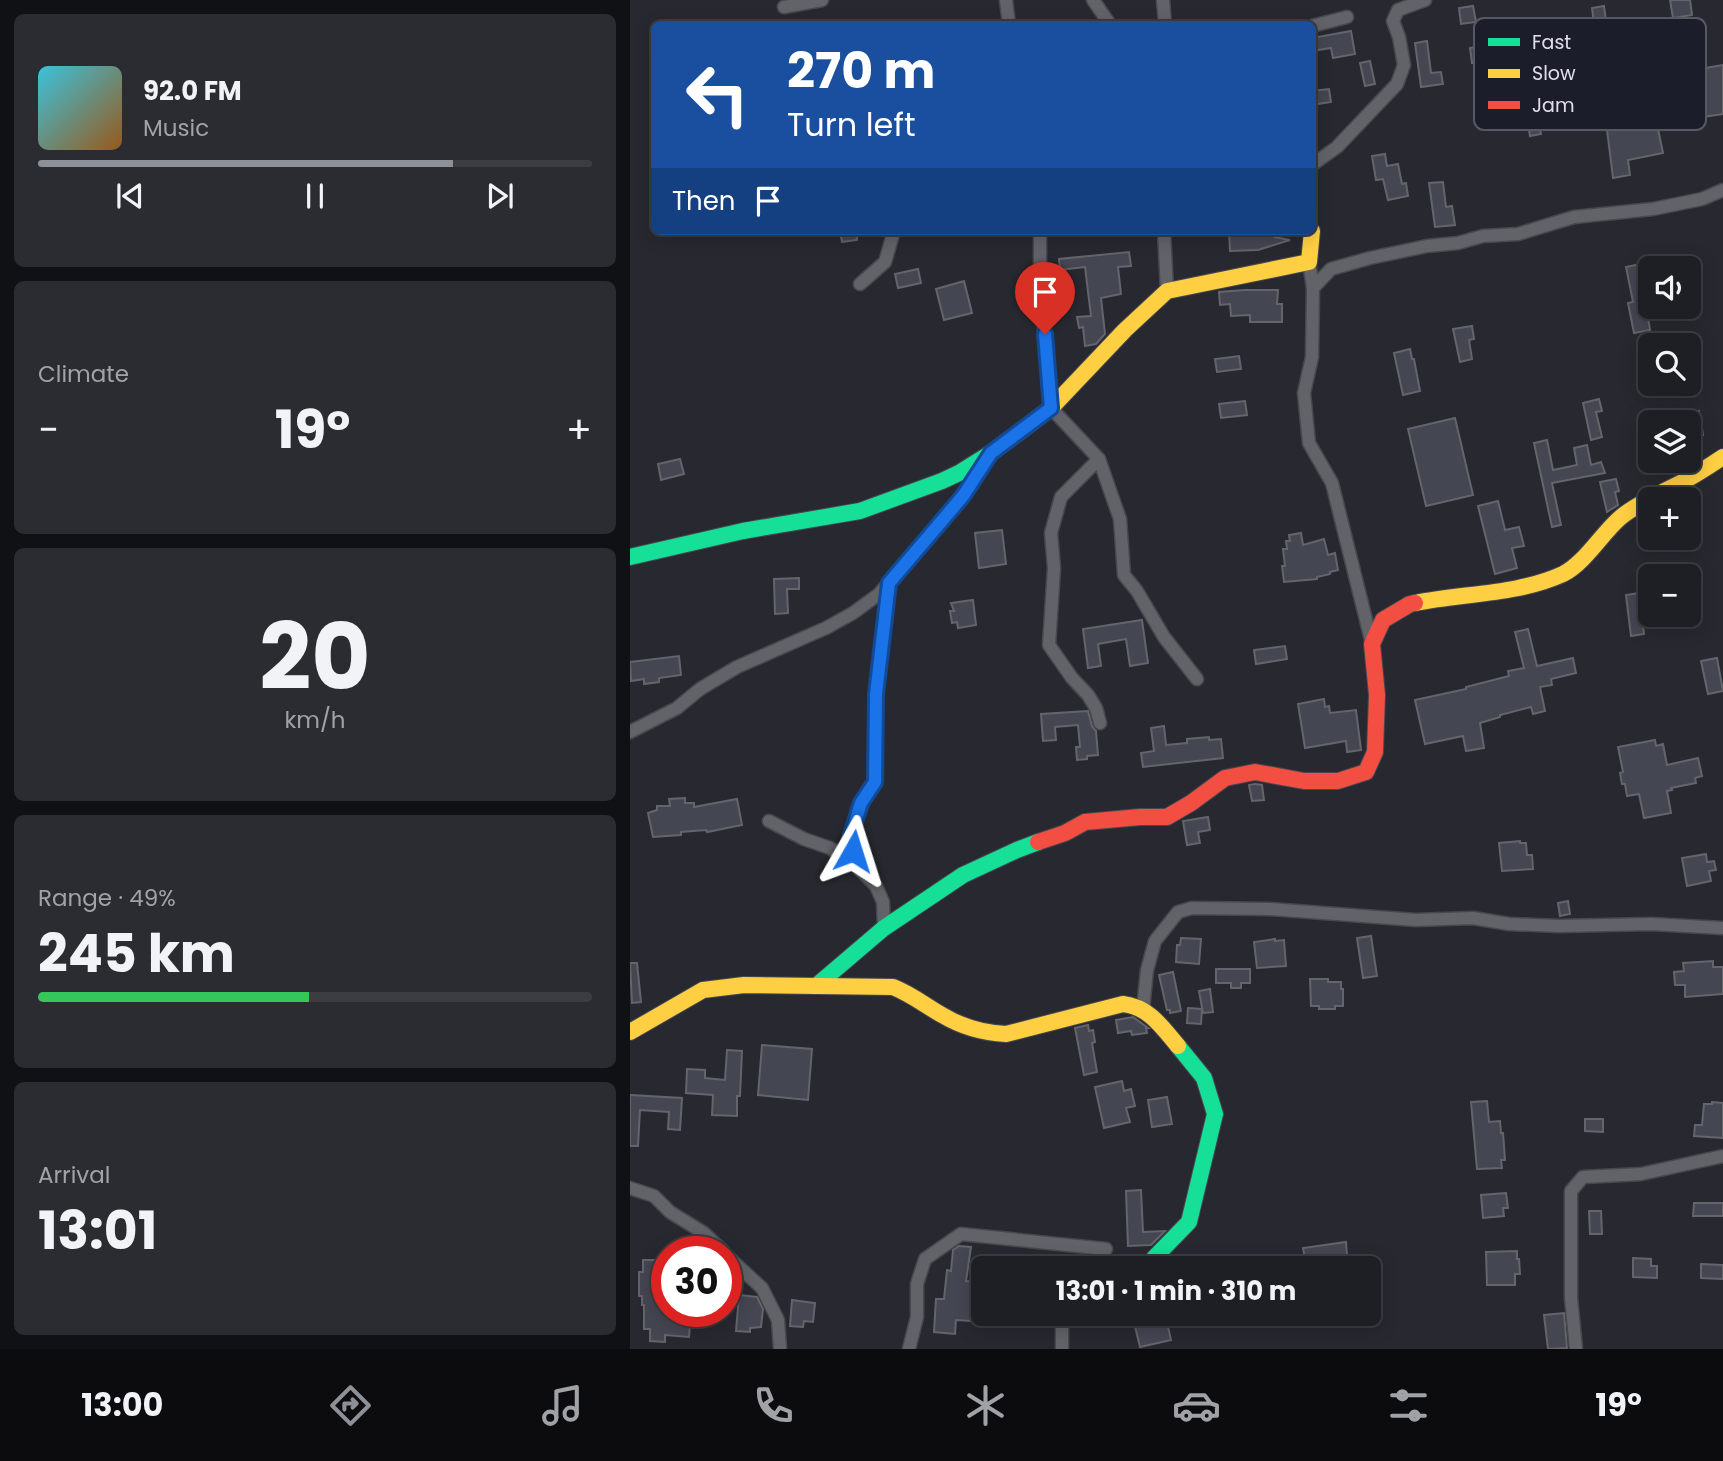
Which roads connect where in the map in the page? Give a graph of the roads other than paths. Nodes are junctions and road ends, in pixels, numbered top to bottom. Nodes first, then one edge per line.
1 (822, 0) edge
2 (1006, 0) edge
3 (1093, 0) edge
4 (1163, 0) edge
5 (1425, 0) edge
6 (784, 7) dead end
7 (1347, 16) dead end
8 (1009, 21) edge
9 (1108, 21) edge
10 (1165, 21) edge
11 (1316, 25) edge
12 (1316, 162) edge
13 (1723, 190) edge
14 (893, 235) edge
15 (1040, 235) edge
16 (1164, 235) edge
17 (1311, 235) edge
18 (1309, 262) junction
19 (860, 284) dead end
20 (1313, 288) junction
21 (1167, 291) junction
22 (1051, 408) junction
23 (991, 453) junction
24 (1723, 457) edge
25 (1099, 458) junction
26 (630, 557) edge
27 (889, 583) junction
28 (1373, 644) junction
29 (1197, 679) dead end
30 (1100, 723) dead end
31 (630, 732) edge
32 (769, 821) dead end
33 (856, 866) junction
34 (884, 928) junction
35 (1723, 928) edge
36 (816, 986) junction
37 (1143, 1009) junction
38 (630, 1031) edge
39 (1723, 1156) edge
40 (630, 1188) edge
41 (707, 1236) edge
42 (1106, 1249) dead end
43 (1156, 1256) edge
44 (742, 1270) edge
45 (1062, 1326) edge
46 (780, 1349) edge
47 (909, 1349) edge
48 (1062, 1349) edge
49 (1576, 1349) edge

1 - 6 street
2 - 8 street
3 - 9 street
4 - 10 street
5 - 12 street
7 - 11 street
13 - 20 street
14 - 19 street
15 - 22 street
16 - 21 street
17 - 18 street
18 - 20 street
18 - 21 street
20 - 28 street
21 - 22 street
22 - 23 street
22 - 25 street
23 - 26 street
23 - 27 street
24 - 28 street
25 - 29 street
25 - 30 street
27 - 31 street
27 - 33 street
28 - 34 street
32 - 33 street
33 - 34 street
34 - 36 street
35 - 37 street
36 - 37 street
36 - 38 street
37 - 43 street
39 - 49 street
40 - 41 street
42 - 47 street
44 - 46 street
45 - 48 street

